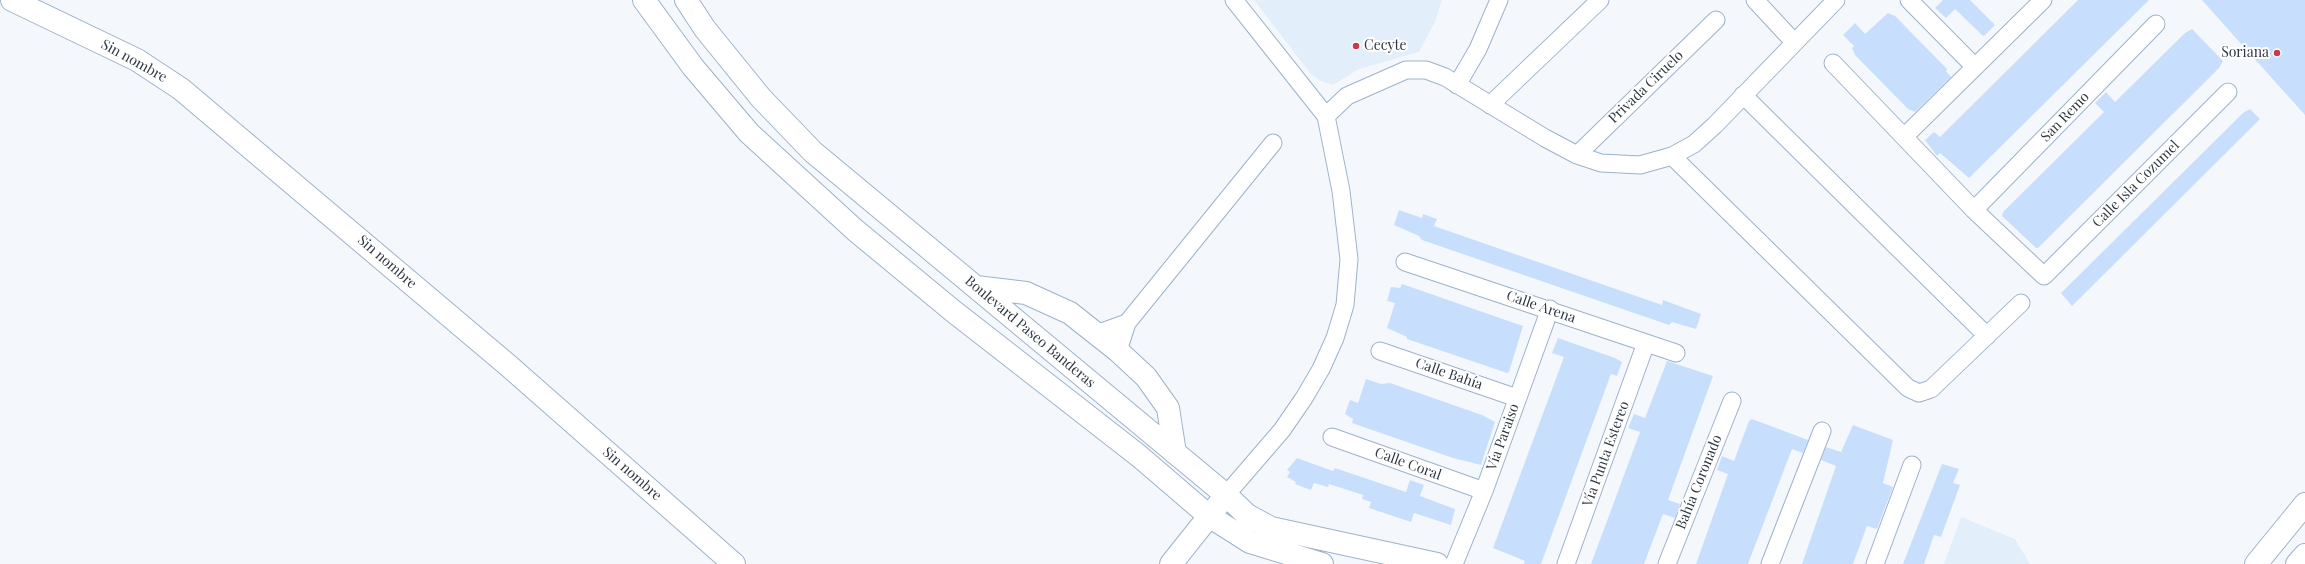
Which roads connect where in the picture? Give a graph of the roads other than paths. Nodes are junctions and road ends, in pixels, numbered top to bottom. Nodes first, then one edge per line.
1 (12, 0) edge
2 (644, 0) edge
3 (686, 0) edge
4 (1234, 0) edge
5 (1499, 0) edge
6 (1600, 0) edge
7 (1755, 0) edge
8 (1836, 0) edge
9 (1909, 0) edge
10 (2042, 0) edge
11 (1716, 20) dead end
12 (2156, 24) dead end
13 (1794, 42) junction
14 (1833, 63) dead end
15 (1974, 66) junction
16 (1458, 85) junction
17 (2228, 92) dead end
18 (1743, 95) junction
19 (1490, 105) junction
20 (1326, 116) junction
21 (1904, 137) junction
22 (1273, 143) dead end
23 (1577, 155) junction
24 (1672, 156) junction
25 (1974, 210) junction
26 (1406, 262) dead end
27 (976, 287) junction
28 (2021, 303) dead end
29 (1550, 309) junction
30 (1127, 323) junction
31 (1096, 334) junction
32 (1987, 336) junction
33 (1646, 343) junction
34 (1118, 351) junction
35 (1380, 351) dead end
36 (1676, 353) dead end
37 (1517, 398) junction
38 (1732, 401) dead end
39 (1822, 432) dead end
40 (1332, 437) dead end
41 (1175, 453) junction
42 (1912, 465) dead end
43 (1484, 491) junction
44 (1226, 495) junction
45 (2305, 504) edge
46 (1209, 516) junction
47 (2305, 555) edge
48 (734, 564) edge
49 (1171, 564) edge
50 (1322, 564) edge
51 (1437, 564) edge
52 (1454, 564) edge
53 (1566, 564) edge
54 (1667, 564) edge
55 (1770, 564) edge
56 (1875, 564) edge
57 (2256, 564) edge
58 (2297, 564) edge

1 - 48 main road, Sin nombre
2 - 46 main road, Boulevard Paseo Banderas
3 - 27 main road, Boulevard Paseo Banderas
4 - 20 street
5 - 16 street
6 - 19 street
7 - 13 street
8 - 13 street
9 - 15 street
10 - 15 street
11 - 23 street, Privada Ciruelo
12 - 25 street, San Remo
13 - 18 street
14 - 21 street
15 - 21 street
16 - 19 street
16 - 20 street
17 - 25 street, Calle Isla Cozumel
18 - 24 street
18 - 32 street
19 - 23 street
20 - 44 street
21 - 25 street
22 - 30 street
23 - 24 street
24 - 32 street
26 - 29 street, Calle Arena
27 - 31 main road
27 - 41 main road, Boulevard Paseo Banderas
28 - 32 street
29 - 33 street, Calle Arena
29 - 37 street, Vía Paraiso
30 - 31 street
30 - 34 street
31 - 34 main road
33 - 36 street, Calle Arena
33 - 53 street, Vía Punta Estereo
34 - 41 main road
35 - 37 street, Calle Bahía
37 - 43 street, Vía Paraiso
38 - 54 street, Bahía Coronado
39 - 55 street
40 - 43 street, Calle Coral
41 - 44 main road, Boulevard Paseo Banderas
42 - 56 street
43 - 52 street, Vía Paraiso
44 - 46 main road
44 - 51 main road, Boulevard Paseo Banderas
45 - 57 main road
46 - 49 main road
46 - 50 main road, Boulevard Paseo Banderas
47 - 58 main road

